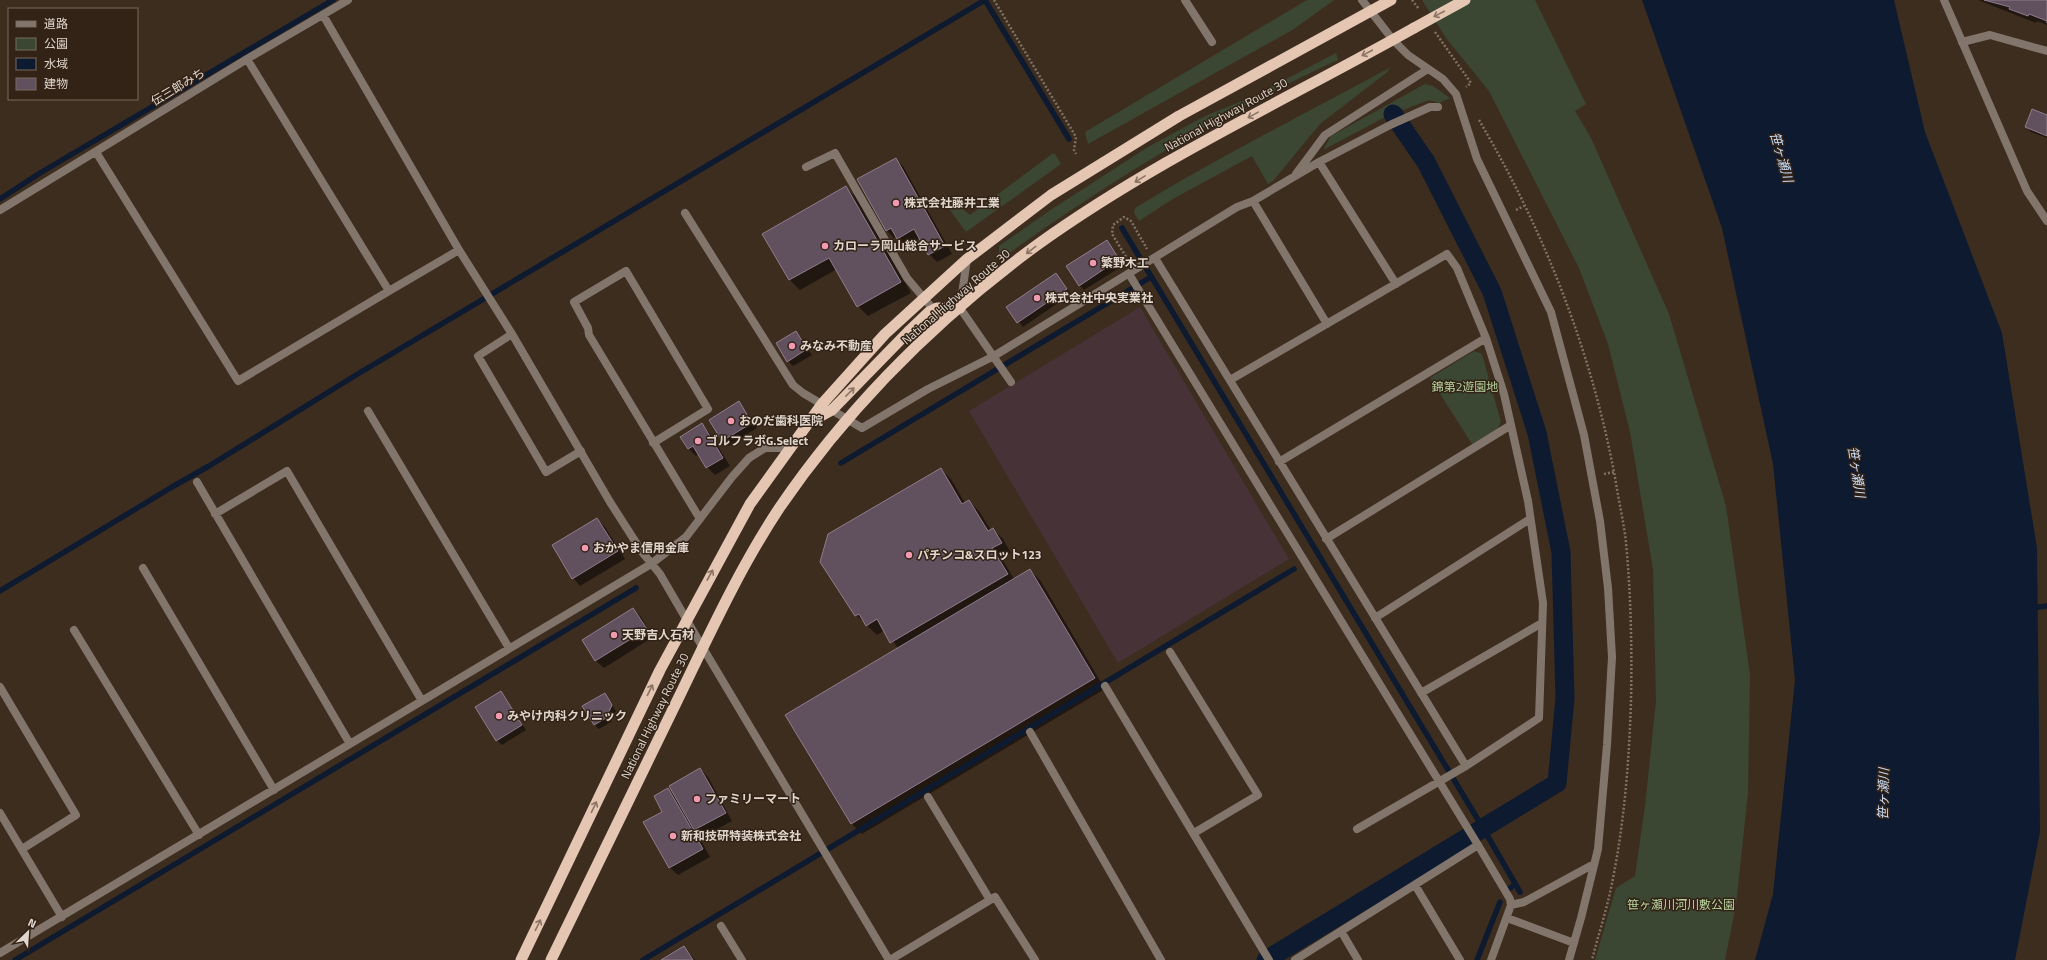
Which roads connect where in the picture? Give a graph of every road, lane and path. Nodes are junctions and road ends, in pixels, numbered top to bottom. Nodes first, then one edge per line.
1 (348, 0) edge
2 (994, 0) edge
3 (1185, 0) edge
4 (1362, 0) edge
5 (1391, 0) edge
6 (1412, 0) edge
7 (1465, 0) edge
8 (1944, 0) edge
9 (1369, 10) junction
10 (1421, 13) dead end
11 (323, 15) junction
12 (1430, 26) dead end
13 (1393, 40) junction
14 (1212, 42) dead end
15 (1962, 42) junction
16 (2047, 51) edge
17 (247, 59) junction
18 (1428, 69) junction
19 (1456, 94) junction
20 (1438, 107) dead end
21 (96, 152) junction
22 (1076, 154) dead end
23 (1319, 162) junction
24 (806, 167) dead end
25 (1293, 177) junction
26 (1253, 201) junction
27 (1524, 206) dead end
28 (1520, 208) dead end
29 (0, 210) edge
30 (685, 213) dead end
31 (2045, 217) edge
32 (1113, 219) dead end
33 (1116, 223) junction
34 (459, 250) junction
35 (967, 259) junction
36 (1152, 260) junction
37 (1134, 273) junction
38 (1396, 284) junction
39 (389, 290) junction
40 (923, 298) junction
41 (960, 308) junction
42 (933, 310) junction
43 (944, 322) junction
44 (1326, 324) junction
45 (512, 334) junction
46 (1486, 338) junction
47 (995, 358) junction
48 (1230, 380) junction
49 (1011, 382) dead end
50 (822, 404) junction
51 (832, 410) junction
52 (368, 411) dead end
53 (848, 420) junction
54 (808, 423) junction
55 (1511, 425) junction
56 (653, 443) junction
57 (789, 448) junction
58 (581, 451) junction
59 (1279, 462) junction
60 (1614, 472) dead end
61 (1608, 473) dead end
62 (197, 482) dead end
63 (216, 514) junction
64 (700, 519) junction
65 (1530, 519) junction
66 (1326, 539) junction
67 (651, 564) junction
68 (143, 568) dead end
69 (1375, 618) junction
70 (686, 619) junction
71 (1542, 623) junction
72 (74, 630) dead end
73 (509, 648) junction
74 (703, 648) junction
75 (1170, 652) dead end
76 (1627, 654) dead end
77 (1632, 654) dead end
78 (1105, 686) dead end
79 (0, 687) edge
80 (1421, 693) junction
81 (422, 701) junction
82 (1030, 732) dead end
83 (350, 744) junction
84 (1466, 766) junction
85 (1443, 781) junction
86 (274, 790) junction
87 (928, 797) dead end
88 (0, 813) edge
89 (1357, 829) dead end
90 (1194, 833) junction
91 (199, 835) junction
92 (1476, 843) junction
93 (22, 849) junction
94 (1594, 864) junction
95 (1415, 885) junction
96 (990, 900) junction
97 (1511, 905) junction
98 (62, 917) junction
99 (1507, 918) junction
100 (721, 926) dead end
101 (1341, 931) junction
102 (1574, 943) junction
103 (0, 953) edge
104 (1267, 957) edge
105 (521, 960) edge
106 (551, 960) edge
107 (742, 960) edge
108 (890, 960) edge
109 (1035, 960) edge
110 (1161, 960) edge
111 (1295, 960) edge
112 (1358, 960) edge
113 (1460, 960) edge
114 (1491, 960) edge
115 (1569, 960) edge

1 - 11 street, 伝三郎みち
2 - 22 path
3 - 14 street
4 - 9 street
5 - 9 highway, National Highway Route 30
6 - 10 path
7 -> 13 highway, National Highway Route 30, bridge
8 - 15 street
9 - 13 street
9 - 35 highway, National Highway Route 30
11 - 17 street, 伝三郎みち
11 - 34 street
12 - 19 path
13 - 18 street
13 -> 41 highway, National Highway Route 30
15 - 16 street
15 - 31 street
17 - 21 street, 伝三郎みち
17 - 39 street
18 - 19 street
18 - 25 street
19 - 94 street
20 - 23 street
21 - 29 street, 伝三郎みち
21 - 39 street
23 - 25 street
23 - 38 street
24 - 40 street
25 - 26 street
26 - 36 street
26 - 44 street
27 - 28 path
30 - 50 street
32 - 33 path
33 - 36 path
33 - 37 path
34 - 39 street
34 - 45 street
35 - 40 highway, National Highway Route 30
35 - 41 street
36 - 37 street
36 - 48 street
37 - 47 street
37 - 85 street
38 - 44 street
38 - 46 street
40 - 42 street
40 - 50 highway, National Highway Route 30
41 - 42 highway
41 - 43 highway, National Highway Route 30
41 - 47 street
42 - 43 street
51 -> 42 highway
43 - 53 highway, National Highway Route 30
44 - 48 street
45 - 58 street
45 - 58 street
46 - 55 street
46 - 59 street
47 - 49 street
47 - 53 street
48 - 59 street
50 - 51 street
50 - 54 highway, National Highway Route 30
51 - 53 street
51 - 54 highway
52 - 73 street
53 - 74 highway, National Highway Route 30
54 - 57 highway, National Highway Route 30
55 - 65 street
55 - 66 street
56 - 56 street
56 - 64 street
57 - 64 street
70 -> 57 highway, National Highway Route 30
58 - 67 street
59 - 66 street
60 - 61 path
62 - 63 street
63 - 81 street
63 - 83 street
64 - 67 street
65 - 69 street
65 - 71 street
66 - 69 street
67 - 70 street
67 - 73 street
68 - 86 street
69 - 80 street
70 - 74 street
105 -> 70 highway, National Highway Route 30
71 - 80 street
71 - 84 street
72 - 91 street
73 - 81 street
74 - 106 highway, National Highway Route 30
74 - 108 street
75 - 90 street
76 - 77 path
78 - 90 street
79 - 93 street
80 - 84 street
81 - 83 street
82 - 110 street
83 - 86 street
84 - 85 street
85 - 89 street
85 - 92 street
86 - 91 street
87 - 96 street
88 - 93 street
90 - 104 street
91 - 98 street
92 - 95 street
92 - 97 street
93 - 98 street
94 - 97 street
94 - 102 street
95 - 101 street
95 - 113 street
96 - 108 street
96 - 109 street
97 - 99 street
98 - 103 street
99 - 102 street
99 - 114 street
100 - 107 street
101 - 111 street
101 - 112 street
102 - 115 street

